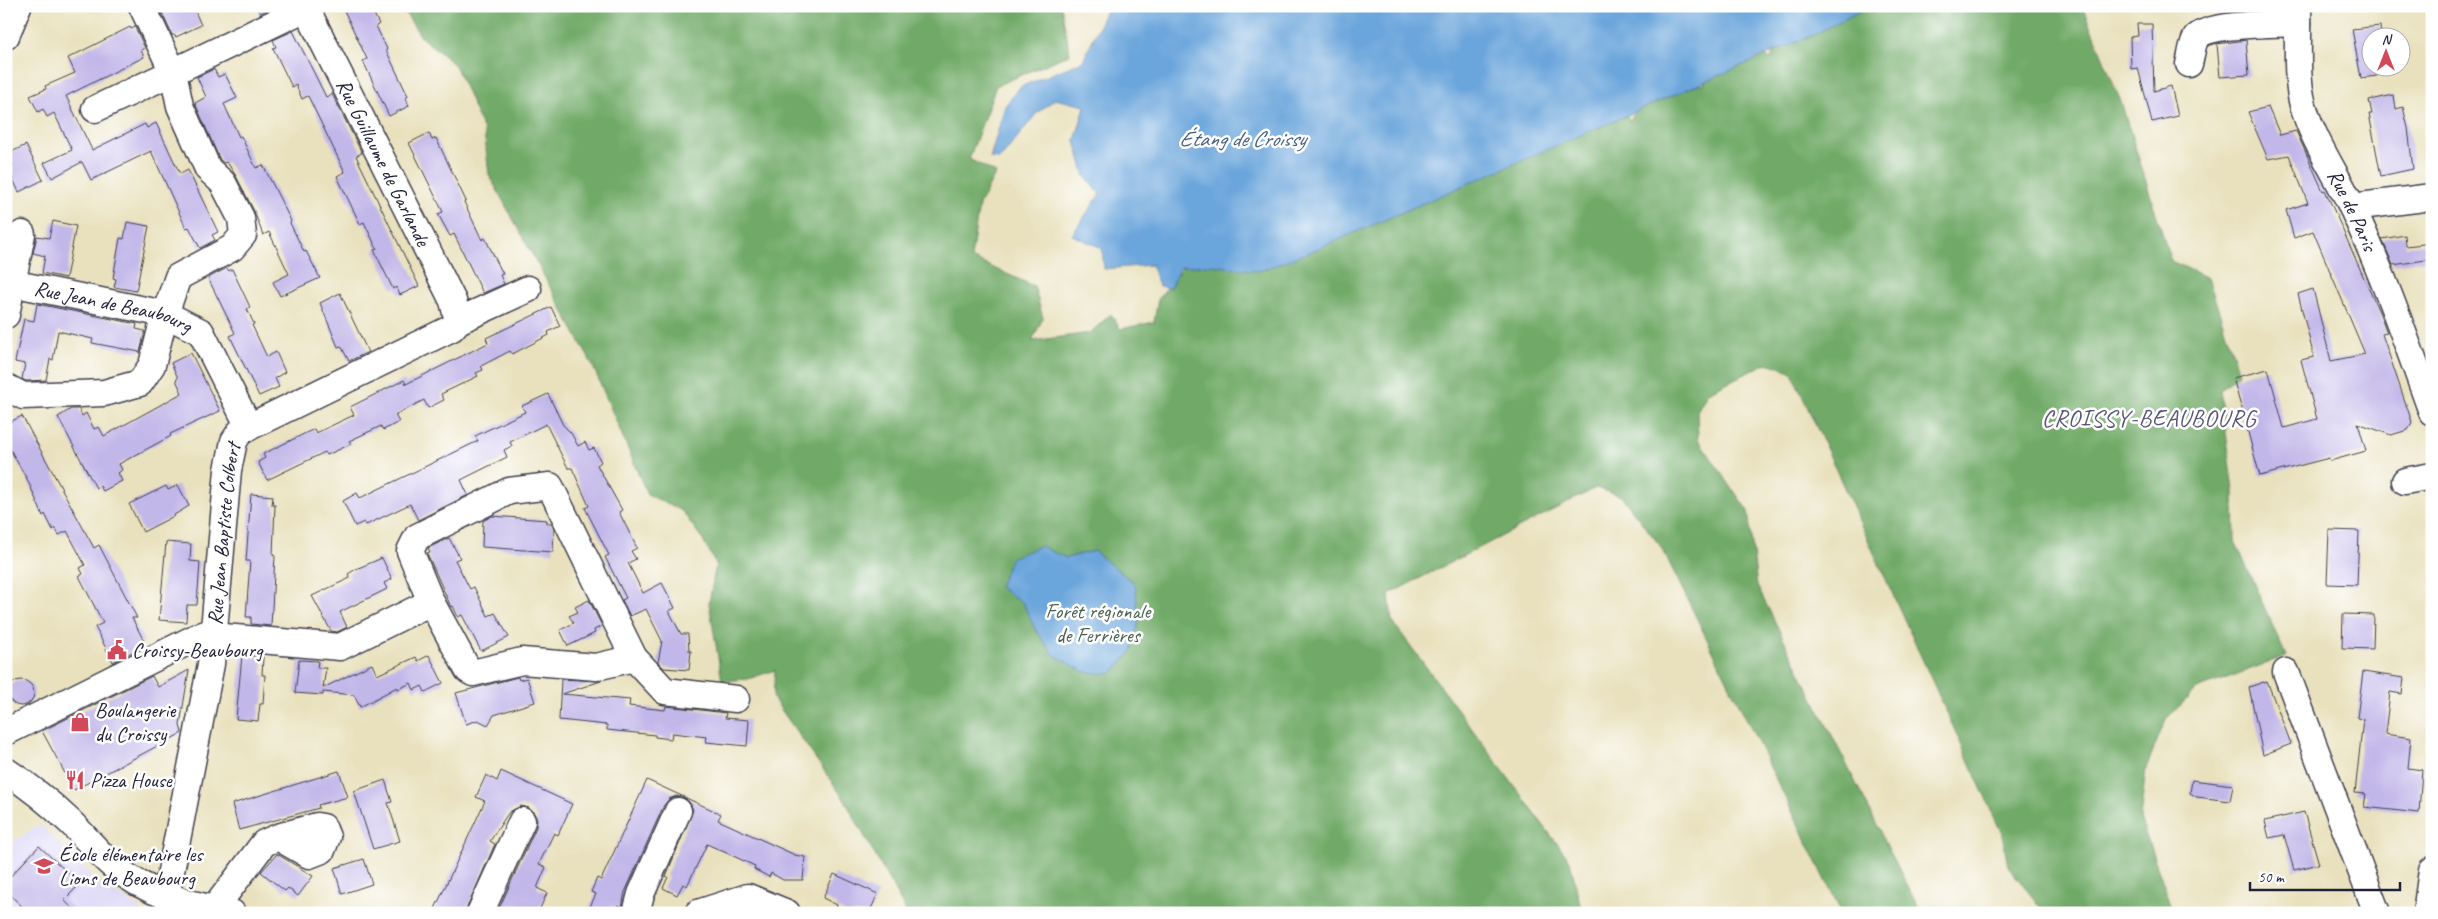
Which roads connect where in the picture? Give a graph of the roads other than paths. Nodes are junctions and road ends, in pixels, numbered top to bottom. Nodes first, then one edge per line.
1 (18, 6) edge
2 (142, 6) edge
3 (306, 7) edge
4 (2298, 15) edge
5 (6, 36) edge
6 (2190, 64) dead end
7 (173, 72) junction
8 (95, 109) dead end
9 (2432, 197) edge
10 (2352, 207) junction
11 (22, 234) dead end
12 (10, 283) edge
13 (528, 289) dead end
14 (165, 314) junction
15 (6, 315) edge
16 (458, 321) junction
17 (6, 386) edge
18 (2432, 412) edge
19 (249, 427) junction
20 (2432, 476) edge
21 (2405, 481) dead end
22 (431, 602) junction
23 (213, 636) junction
24 (634, 658) junction
25 (2286, 672) dead end
26 (736, 699) dead end
27 (6, 732) edge
28 (6, 771) edge
29 (678, 811) dead end
30 (522, 820) dead end
31 (278, 837) dead end
32 (2432, 870) edge
33 (166, 897) junction
34 (223, 911) edge
35 (480, 913) edge
36 (636, 913) edge
37 (698, 913) edge
38 (787, 913) edge
39 (2377, 913) edge
40 (2426, 913) edge

1 - 5 street
2 - 7 street
3 - 7 street
3 - 16 street, Rue Guillaume de Garlande
4 - 6 street
4 - 10 street, Rue de Paris
7 - 8 street
7 - 14 street
9 - 10 street
10 - 18 street, Rue de Paris
11 - 12 street
12 - 14 street, Rue Jean de Beaubourg
12 - 15 street
13 - 16 street, Rue Jean Baptiste Colbert
14 - 17 street
14 - 19 street, Rue Jean de Beaubourg
16 - 19 street, Rue Jean Baptiste Colbert
19 - 23 street, Rue Jean Baptiste Colbert
20 - 21 street
22 - 23 street
22 - 24 street
22 - 24 street
23 - 27 street
23 - 33 street, Rue Jean Baptiste Colbert
24 - 26 street
25 - 39 street
28 - 33 street
29 - 36 street
30 - 35 street
31 - 34 street
32 - 40 street
33 - 34 street
37 - 38 street

